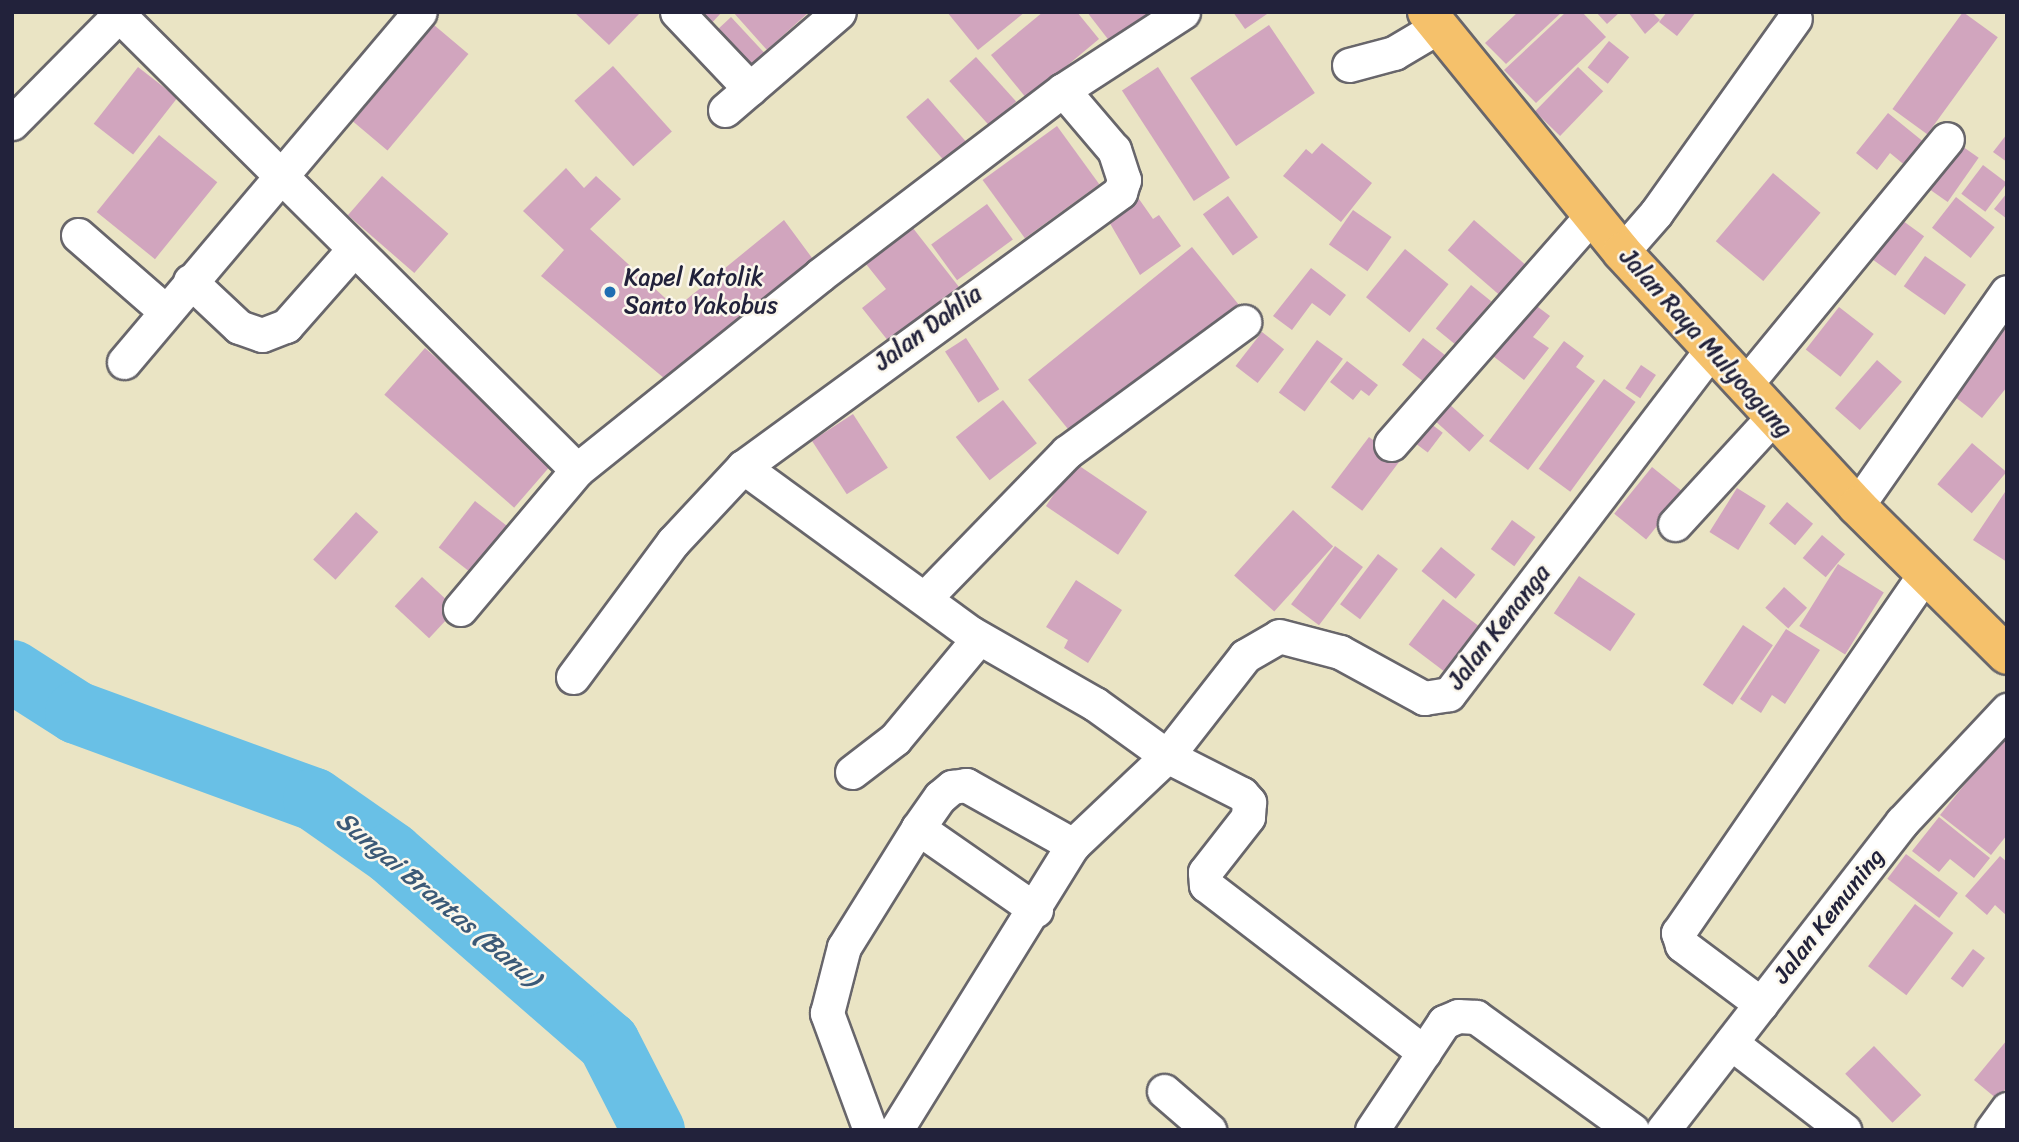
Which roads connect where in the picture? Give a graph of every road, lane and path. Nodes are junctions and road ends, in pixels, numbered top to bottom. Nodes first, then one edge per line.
1 (420, 12) edge
2 (677, 12) edge
3 (839, 12) edge
4 (1183, 12) edge
5 (119, 13) edge
6 (1795, 18) dead end
7 (1433, 20) edge
8 (1349, 65) dead end
9 (750, 89) junction
10 (1063, 90) junction
11 (725, 110) dead end
12 (12, 123) edge
13 (1947, 139) dead end
14 (278, 176) junction
15 (1591, 216) junction
16 (78, 235) dead end
17 (353, 250) junction
18 (1622, 251) junction
19 (190, 281) junction
20 (2007, 292) edge
21 (165, 311) junction
22 (1244, 322) dead end
23 (1712, 349) junction
24 (124, 362) dead end
25 (1745, 385) junction
26 (1773, 417) junction
27 (1391, 444) dead end
28 (743, 467) junction
29 (577, 470) junction
30 (1857, 506) junction
31 (1675, 524) dead end
32 (1925, 573) junction
33 (926, 597) junction
34 (460, 609) dead end
35 (979, 638) junction
36 (2007, 655) edge
37 (573, 677) dead end
38 (2007, 710) edge
39 (1167, 756) junction
40 (852, 772) dead end
41 (918, 828) junction
42 (1073, 845) junction
43 (1036, 910) junction
44 (1761, 1004) junction
45 (1731, 1043) junction
46 (1423, 1052) junction
47 (1164, 1091) dead end
48 (2007, 1109) edge
49 (870, 1130) edge
50 (896, 1130) edge
51 (1209, 1130) edge
52 (1372, 1130) edge
53 (1632, 1130) edge
54 (1663, 1130) edge
55 (1844, 1130) edge
56 (1992, 1130) edge

1 - 14 street
2 - 9 street
3 - 9 street
4 - 10 street
5 - 12 street
5 - 14 street
6 - 18 street
7 - 8 street
7 - 15 main road, Jalan Raya Mulyoagung
9 - 11 street
10 - 28 street, Jalan Dahlia
10 - 29 street
13 - 25 street
14 - 17 street
14 - 19 street
15 - 18 main road, Jalan Raya Mulyoagung
15 - 27 street
16 - 21 street
17 - 19 street
17 - 29 street
18 - 23 main road, Jalan Raya Mulyoagung
19 - 21 street
20 - 30 street
21 - 24 street
22 - 33 street
23 - 25 main road, Jalan Raya Mulyoagung
23 - 39 street, Jalan Kenanga
25 - 26 main road, Jalan Raya Mulyoagung
26 - 30 main road, Jalan Raya Mulyoagung
26 - 31 street
28 - 33 street
28 - 37 street, Jalan Dahlia
29 - 34 street
30 - 32 main road, Jalan Raya Mulyoagung
32 - 36 main road, Jalan Raya Mulyoagung
32 - 44 street
33 - 35 street
35 - 39 street
35 - 40 street
38 - 44 street, Jalan Kemuning
39 - 42 street, Jalan Kenanga
39 - 46 street
41 - 42 street
41 - 43 street
41 - 49 street
42 - 43 street, Jalan Kenanga
43 - 50 street, Jalan Kenanga
44 - 45 street, Jalan Kemuning
45 - 54 street, Jalan Kemuning
45 - 55 street
46 - 52 street
46 - 53 street
47 - 51 street
48 - 56 street

